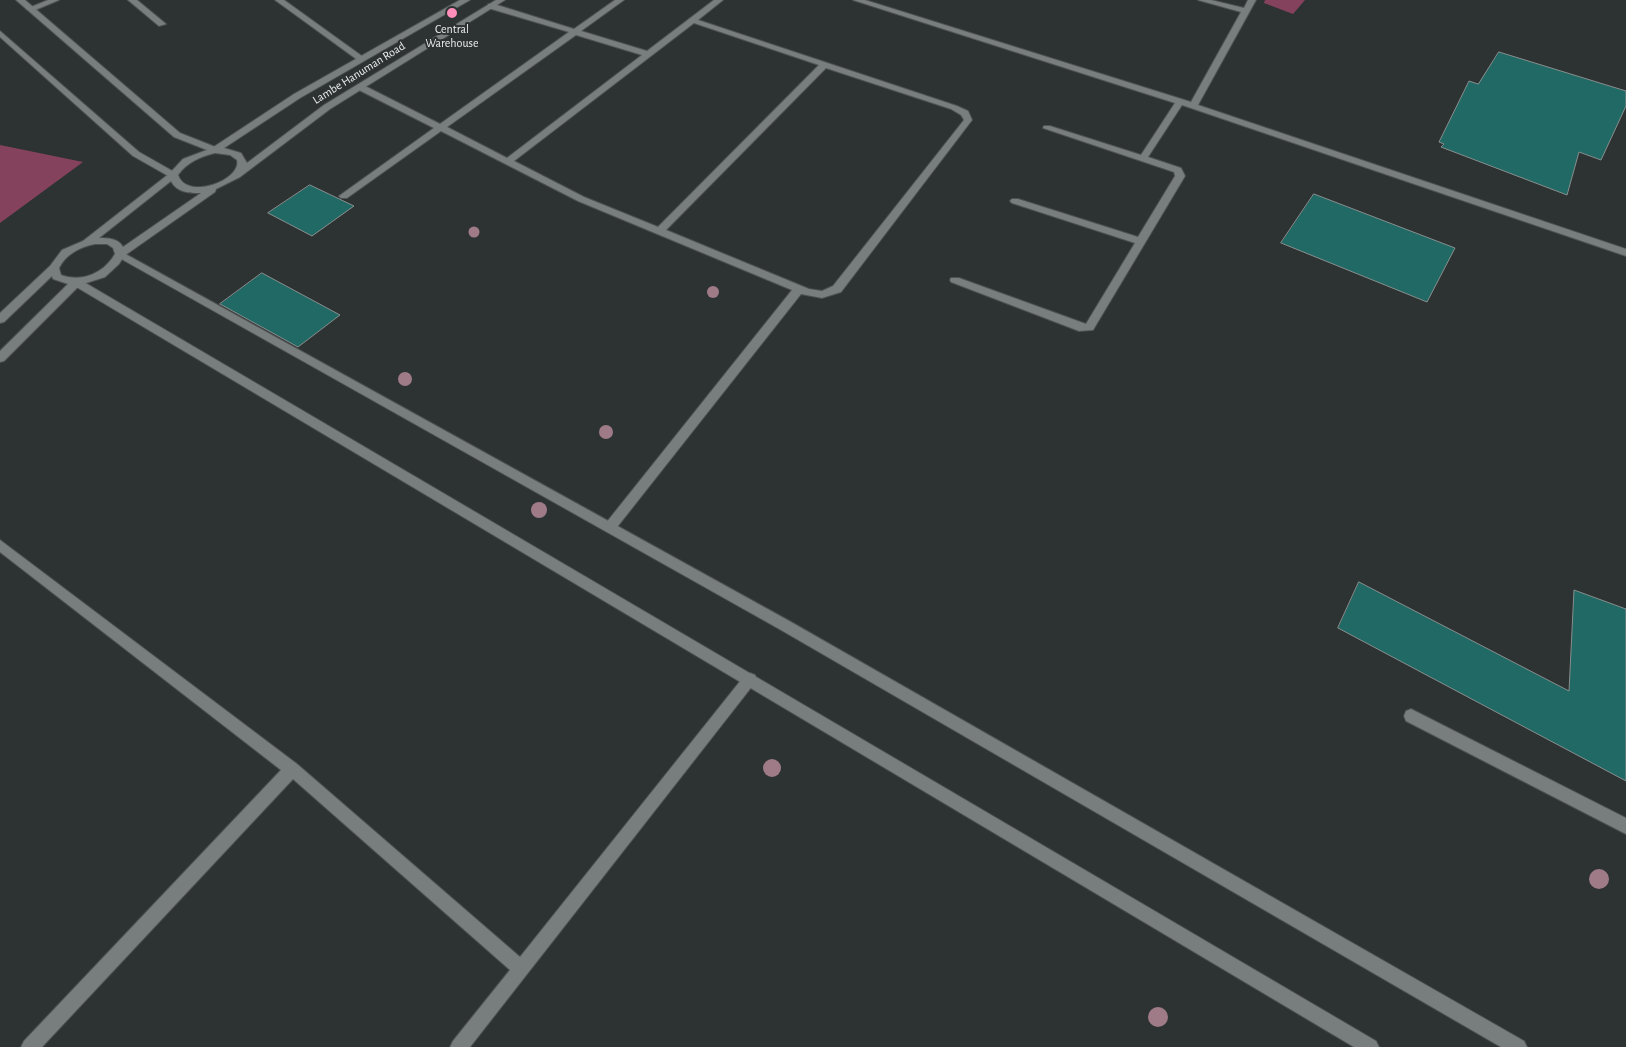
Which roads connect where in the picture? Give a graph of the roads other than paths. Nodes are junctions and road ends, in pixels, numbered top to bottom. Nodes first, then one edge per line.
1 (20, 0) edge
2 (55, 0) edge
3 (132, 0) edge
4 (279, 0) edge
5 (466, 0) edge
6 (501, 0) edge
7 (620, 0) edge
8 (719, 0) edge
9 (857, 0) edge
10 (1202, 0) edge
11 (1252, 0) edge
12 (491, 6) junction
13 (30, 9) junction
14 (1246, 11) junction
15 (692, 20) junction
16 (162, 24) dead end
17 (574, 32) junction
18 (0, 33) edge
19 (648, 54) junction
20 (362, 59) junction
21 (825, 64) junction
22 (360, 87) junction
23 (1180, 102) junction
24 (1193, 106) junction
25 (440, 128) junction
26 (1047, 128) dead end
27 (214, 150) junction
28 (1143, 158) junction
29 (508, 161) junction
30 (173, 175) junction
31 (236, 175) junction
32 (218, 185) junction
33 (344, 196) dead end
34 (1015, 201) dead end
35 (660, 231) junction
36 (1141, 241) junction
37 (87, 242) junction
38 (1626, 253) edge
39 (120, 254) junction
40 (54, 268) junction
41 (955, 280) dead end
42 (77, 282) junction
43 (799, 289) junction
44 (0, 319) edge
45 (0, 358) edge
46 (610, 527) junction
47 (0, 545) edge
48 (750, 680) junction
49 (1411, 716) dead end
50 (292, 769) junction
51 (1626, 826) edge
52 (521, 969) junction
53 (30, 1047) edge
54 (459, 1047) edge
55 (1370, 1047) edge
56 (1518, 1047) edge

1 - 13 street
2 - 13 street
3 - 16 street
4 - 20 street
5 - 20 street
6 - 12 street, Lambe Hanuman Road
7 - 17 street
8 - 15 street
9 - 23 street
10 - 14 street
11 - 14 street
12 - 17 street
12 - 22 street, Lambe Hanuman Road
13 - 27 street
14 - 24 street
15 - 19 street
15 - 21 street
17 - 19 street
17 - 25 street
18 - 30 street
19 - 29 street
20 - 27 street
21 - 35 street
21 - 43 street
22 - 25 street
22 - 31 street, Lambe Hanuman Road
23 - 24 street
23 - 28 street
24 - 38 street
25 - 29 street
25 - 33 street
26 - 28 street
27 - 30 street
27 - 31 street
28 - 36 street
29 - 35 street
30 - 32 street
30 - 37 street
31 - 32 street, Lambe Hanuman Road
32 - 39 street
34 - 36 street
35 - 43 street
36 - 41 street
37 - 39 street
37 - 40 street
39 - 42 street
39 - 46 street
40 - 42 street
40 - 44 street
42 - 45 street
42 - 48 street
43 - 46 street
46 - 56 street
47 - 50 street
48 - 52 street
48 - 55 street
49 - 51 street
50 - 52 street
50 - 53 street
52 - 54 street

